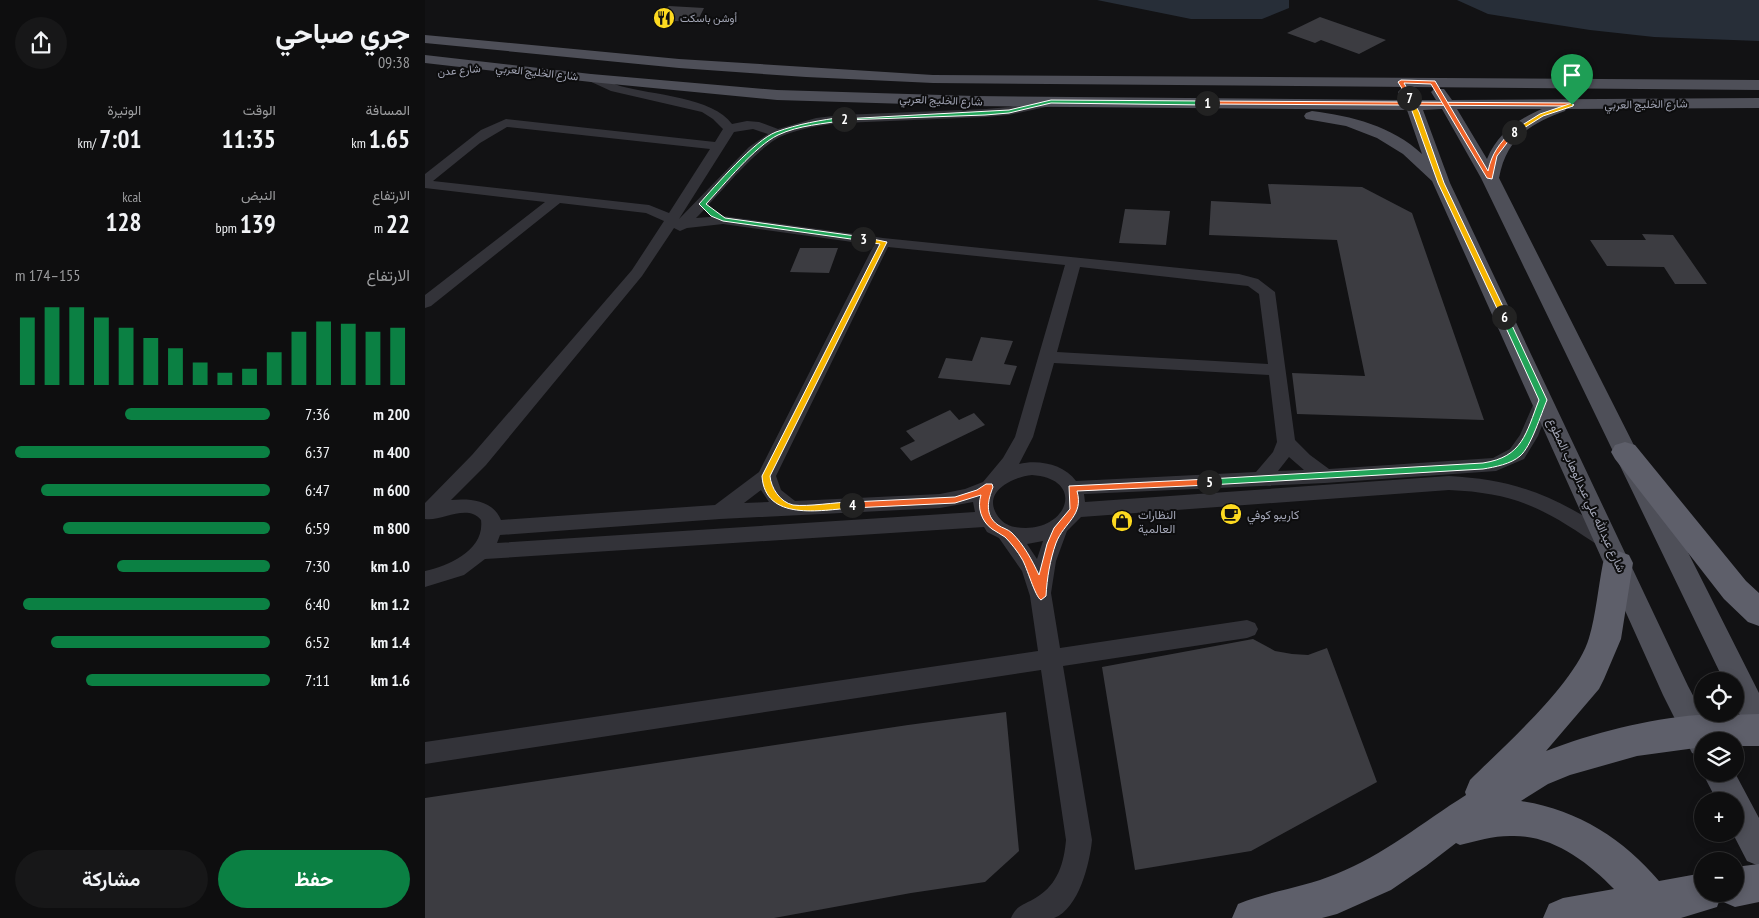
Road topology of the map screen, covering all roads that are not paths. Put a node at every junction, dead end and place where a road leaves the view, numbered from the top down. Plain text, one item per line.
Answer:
1 (425, 39) edge
2 (425, 60) edge
3 (493, 68) junction
4 (425, 74) edge
5 (591, 78) junction
6 (1401, 82) junction
7 (1433, 82) junction
8 (1759, 85) edge
9 (1051, 102) junction
10 (1224, 103) junction
11 (1759, 103) edge
12 (1445, 104) junction
13 (1413, 105) junction
14 (1572, 105) junction
15 (729, 129) junction
16 (776, 134) junction
17 (719, 146) junction
18 (1490, 178) junction
19 (425, 182) edge
20 (1441, 183) junction
21 (557, 199) junction
22 (683, 203) junction
23 (702, 204) junction
24 (649, 210) junction
25 (723, 220) junction
26 (677, 222) junction
27 (883, 242) junction
28 (651, 253) joint
29 (1074, 262) junction
30 (425, 303) edge
31 (1047, 356) junction
32 (1275, 370) junction
33 (1543, 400) junction
34 (1024, 437) junction
35 (1286, 442) junction
36 (1625, 452) junction
37 (479, 460) junction
38 (1048, 471) junction
39 (766, 476) junction
40 (1325, 476) junction
41 (1261, 479) junction
42 (991, 484) junction
43 (1072, 488) junction
44 (467, 506) junction
45 (792, 508) junction
46 (1074, 510) junction
47 (720, 512) junction
48 (427, 513) edge
49 (987, 519) junction
50 (492, 528) junction
51 (1059, 528) junction
52 (1007, 534) junction
53 (479, 552) junction
54 (1613, 553) junction
55 (450, 572) junction
56 (425, 579) edge
57 (425, 592) edge
58 (1041, 596) junction
59 (1759, 613) edge
60 (1247, 629) dead end
61 (1050, 657) junction
62 (1759, 723) edge
63 (1759, 730) edge
64 (1697, 732) edge
65 (1742, 732) edge
66 (1694, 737) edge
67 (425, 753) edge
68 (1744, 822) edge
69 (1442, 831) junction
70 (1759, 850) edge
71 (1759, 883) edge
72 (1744, 886) edge
73 (1694, 895) edge
74 (1025, 918) edge
75 (1253, 918) edge
76 (1563, 918) edge
77 (1661, 918) edge

1 - 6 main road, شارع الخليج العربي
2 - 3 main road, شارع الخليج العربي
3 - 4 main road, شارع عدن
3 - 5 main road, شارع الخليج العربي
5 - 9 main road, شارع الخليج العربي
5 - 15 street
6 - 7 main road, شارع الخليج العربي
6 - 13 main road, شارع عبدالله علي عبدالوهاب المطوع
7 - 8 main road, شارع الخليج العربي
7 - 12 main road
9 - 10 main road, شارع الخليج العربي
9 - 16 street
10 - 13 main road, شارع الخليج العربي
10 - 20 main road
11 - 14 main road, شارع الخليج العربي
12 - 13 main road, شارع الخليج العربي
12 - 14 main road, شارع الخليج العربي
12 - 18 main road
13 - 20 main road, شارع عبدالله علي عبدالوهاب المطوع
14 - 18 main road
15 - 16 street
15 - 17 street
16 - 23 street
17 - 19 street
17 - 22 street
18 - 36 main road
19 - 21 street
20 - 33 main road, شارع عبدالله علي عبدالوهاب المطوع
21 - 24 street
21 - 30 street
22 - 24 street
22 - 26 street
23 - 25 street
23 - 26 street
24 - 26 street
25 - 26 street
25 - 27 street
26 - 28 street
27 - 29 street
27 - 39 street
28 - 37 street
29 - 31 street
29 - 32 street
31 - 32 street
31 - 34 street
32 - 35 street
33 - 40 street
33 - 54 main road, شارع عبدالله علي عبدالوهاب المطوع
34 - 38 street
34 - 42 street
35 - 40 street
35 - 41 street
36 - 59 highway
36 - 62 main road
37 - 44 street
37 - 48 street
38 - 42 street
38 - 43 street
39 - 45 street
39 - 47 street
40 - 41 street
41 - 43 street
42 - 45 street
42 - 49 street
43 - 46 street
44 - 48 street
44 - 50 street
45 - 47 street
46 - 51 street
46 - 54 street
47 - 50 street
49 - 52 street
49 - 53 street
50 - 53 street
51 - 52 street
51 - 58 street
52 - 58 street
53 - 55 street
54 - 64 main road, شارع عبدالله علي عبدالوهاب المطوع
54 - 69 highway
55 - 56 street
55 - 57 street
58 - 61 street
60 - 61 street
61 - 67 street
61 - 74 street
63 - 65 highway
66 - 69 highway
68 - 70 main road
69 - 75 highway
69 - 77 highway
71 - 72 highway
73 - 76 highway

